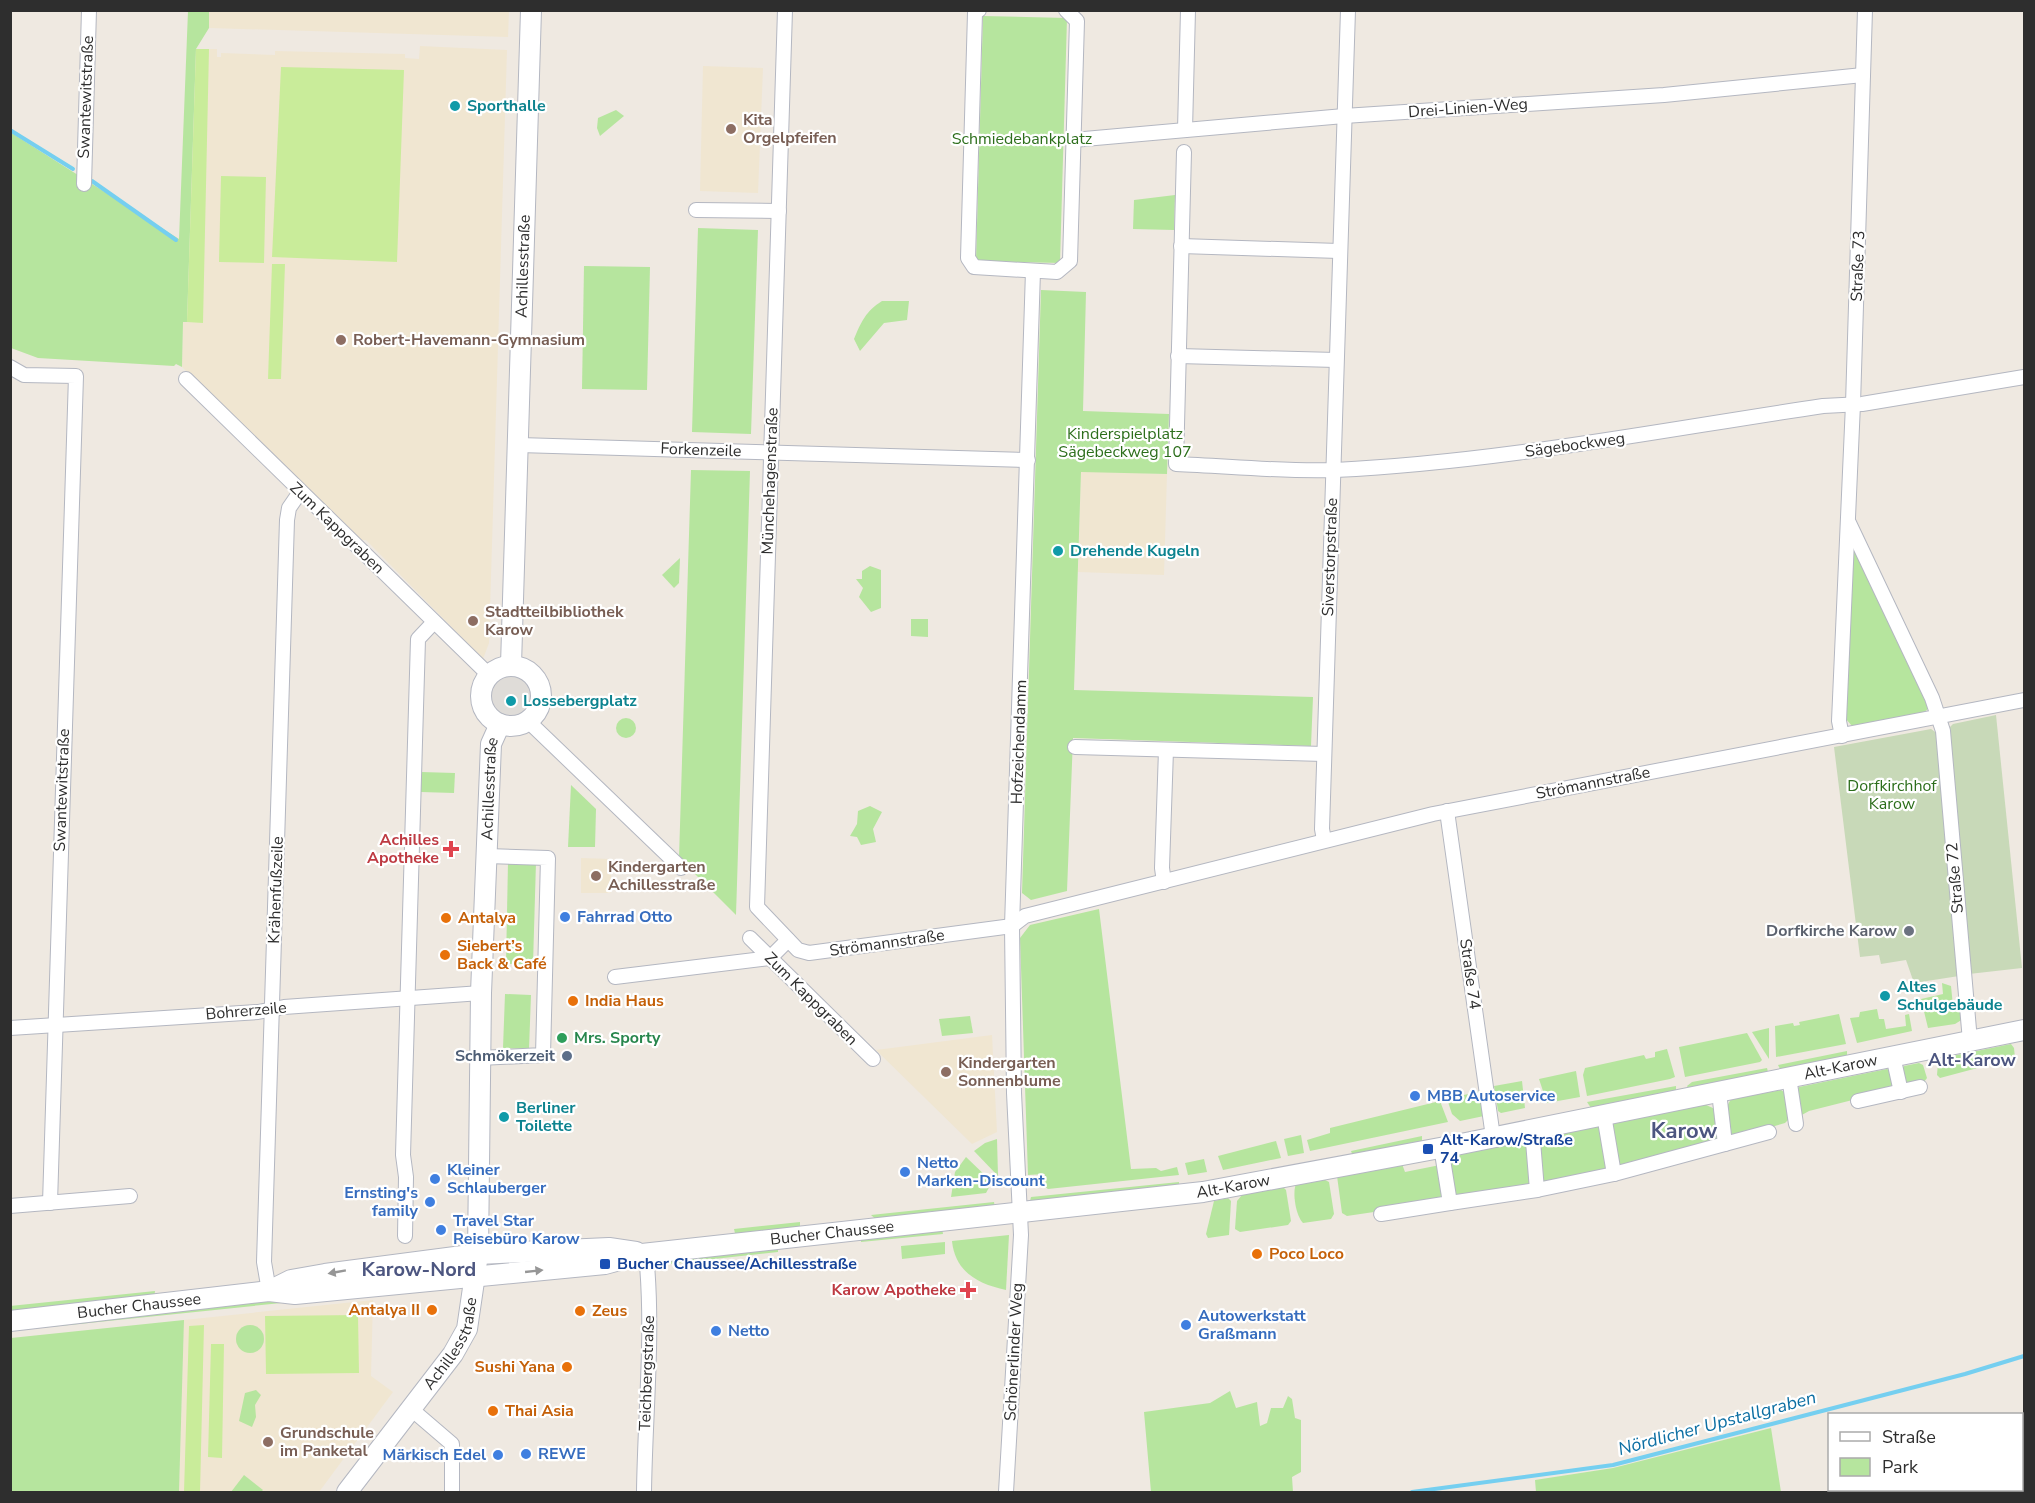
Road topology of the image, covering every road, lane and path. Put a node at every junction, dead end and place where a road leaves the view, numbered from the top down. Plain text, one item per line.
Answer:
1 (89, 10) edge
2 (531, 10) edge
3 (786, 10) edge
4 (979, 10) edge
5 (1066, 10) edge
6 (1188, 10) edge
7 (1348, 10) edge
8 (1865, 10) edge
9 (1863, 75) junction
10 (1344, 116) junction
11 (1185, 130) junction
12 (1073, 140) junction
13 (1184, 152) dead end
14 (84, 184) dead end
15 (696, 210) dead end
16 (779, 211) junction
17 (1181, 246) junction
18 (1339, 251) junction
19 (1033, 270) junction
20 (1178, 356) junction
21 (1336, 360) junction
22 (10, 367) edge
23 (2025, 377) edge
24 (186, 379) dead end
25 (1853, 404) junction
26 (519, 445) junction
27 (771, 452) junction
28 (1028, 460) junction
29 (1332, 470) junction
30 (300, 492) junction
31 (1848, 521) junction
32 (434, 622) junction
33 (511, 665) junction
34 (489, 675) junction
35 (2025, 700) edge
36 (1939, 716) junction
37 (528, 721) junction
38 (500, 724) junction
39 (1842, 736) junction
40 (1075, 747) dead end
41 (1166, 750) junction
42 (1324, 754) junction
43 (1447, 811) junction
44 (1324, 840) junction
45 (487, 856) junction
46 (681, 868) dead end
47 (1164, 882) junction
48 (1012, 926) junction
49 (750, 938) dead end
50 (789, 940) junction
51 (770, 958) junction
52 (615, 977) dead end
53 (481, 993) junction
54 (407, 1000) junction
55 (272, 1009) junction
56 (55, 1025) junction
57 (10, 1028) edge
58 (2025, 1030) edge
59 (1970, 1041) junction
60 (1893, 1056) junction
61 (480, 1058) junction
62 (873, 1059) dead end
63 (1789, 1077) junction
64 (1920, 1087) dead end
65 (1719, 1092) junction
66 (1901, 1092) junction
67 (1858, 1101) dead end
68 (1604, 1115) junction
69 (1796, 1124) dead end
70 (1532, 1129) junction
71 (1769, 1132) dead end
72 (1493, 1137) junction
73 (1725, 1144) junction
74 (1441, 1147) junction
75 (1614, 1174) junction
76 (1537, 1190) junction
77 (130, 1196) dead end
78 (50, 1203) junction
79 (1450, 1203) junction
80 (10, 1206) edge
81 (1021, 1212) junction
82 (1381, 1214) dead end
83 (405, 1236) dead end
84 (478, 1254) junction
85 (644, 1254) junction
86 (475, 1276) junction
87 (269, 1291) junction
88 (10, 1321) edge
89 (410, 1408) junction
90 (347, 1492) edge
91 (453, 1492) edge
92 (644, 1492) edge
93 (1006, 1492) edge

1 - 14 street, Swantewitstraße
2 - 26 main road, Achillesstraße
3 - 16 street, Münchehagenstraße
4 - 19 street
5 - 12 street
6 - 11 street
7 - 10 street, Siverstorpstraße
8 - 9 street, Straße 73
9 - 10 street, Drei-Linien-Weg
9 - 25 street, Straße 73
10 - 11 street, Drei-Linien-Weg
10 - 18 street, Siverstorpstraße
11 - 12 street, Drei-Linien-Weg
12 - 19 street
13 - 17 street
15 - 16 street
16 - 27 street, Münchehagenstraße
17 - 18 street
17 - 20 street
18 - 21 street, Siverstorpstraße
19 - 28 street, Hofzeichendamm
20 - 21 street
20 - 29 street, Sägebockweg
21 - 29 street, Siverstorpstraße
22 - 56 street, Swantewitstraße
23 - 25 street, Sägebockweg
24 - 30 street, Zum Kappgraben
25 - 29 street, Sägebockweg
25 - 31 street, Straße 73
26 - 27 street, Forkenzeile
26 - 33 main road, Achillesstraße
27 - 28 street, Forkenzeile
27 - 50 street, Münchehagenstraße
28 - 48 street, Hofzeichendamm
29 - 42 street, Siverstorpstraße
30 - 32 street, Zum Kappgraben
30 - 55 street, Krähenfußzeile
31 - 36 street, Straße 73
31 - 39 street, Straße 73
32 - 34 street, Zum Kappgraben
32 - 54 street
33 - 34 main road
33 - 37 main road
34 - 38 main road
35 - 36 street, Strömannstraße
36 - 39 street, Strömannstraße
36 - 59 street, Straße 72
37 - 38 main road
37 - 46 street
38 - 45 main road, Achillesstraße
39 - 43 street, Strömannstraße
40 - 41 street
41 - 42 street
41 - 47 street
42 - 44 street, Siverstorpstraße
43 - 44 street, Strömannstraße
43 - 72 street, Straße 74
44 - 47 street, Strömannstraße
45 - 53 main road, Achillesstraße
45 - 61 street, Achillesstraße
47 - 48 street, Strömannstraße
48 - 50 street, Strömannstraße
48 - 81 street, Hofzeichendamm
49 - 51 street, Zum Kappgraben
50 - 51 street
51 - 52 street
51 - 62 street, Zum Kappgraben
53 - 54 street, Bohrerzeile
53 - 61 main road, Achillesstraße
54 - 55 street, Bohrerzeile
54 - 83 street
55 - 56 street, Bohrerzeile
55 - 87 street, Krähenfußzeile
56 - 57 street, Bohrerzeile
56 - 78 street, Swantewitstraße
58 - 59 main road, Alt-Karow
59 - 60 main road, Alt-Karow
60 - 63 main road, Alt-Karow
60 - 66 street, Alt-Karow
61 - 84 main road, Achillesstraße
63 - 65 main road, Alt-Karow
63 - 69 street, Alt-Karow
64 - 66 street
65 - 68 main road, Alt-Karow
65 - 73 street
66 - 67 street
68 - 70 main road, Alt-Karow
68 - 75 street
70 - 72 main road, Alt-Karow
70 - 76 street
71 - 73 street
72 - 74 main road, Alt-Karow
73 - 75 street
74 - 79 street
74 - 81 main road, Alt-Karow
75 - 76 street
76 - 79 street
77 - 78 street
78 - 80 street
79 - 82 street
81 - 85 main road, Bucher Chaussee
81 - 93 street, Schönerlinder Weg
84 - 85 main road, Bucher Chaussee
84 - 86 main road, Achillesstraße
84 -> 87 main road, Bucher Chaussee
86 -> 85 main road, Bucher Chaussee
85 - 92 street, Teichbergstraße
86 - 87 main road, Bucher Chaussee
86 - 89 main road, Achillesstraße
87 - 88 main road, Bucher Chaussee
89 - 90 main road, Achillesstraße
89 - 91 street

